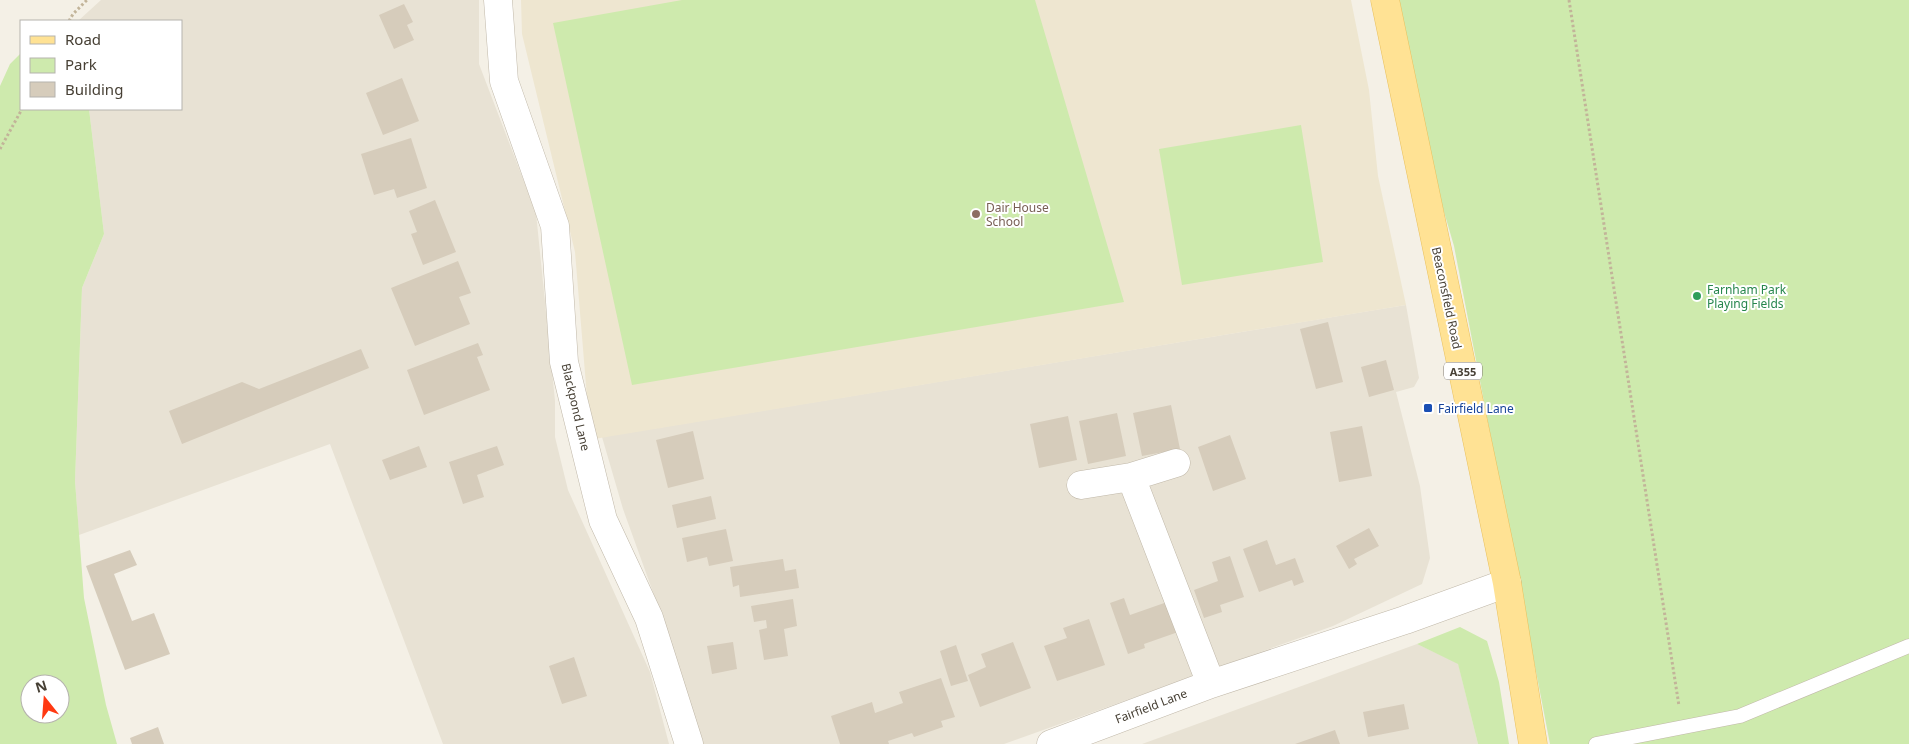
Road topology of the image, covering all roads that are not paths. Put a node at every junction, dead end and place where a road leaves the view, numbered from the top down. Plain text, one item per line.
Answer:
1 (498, 0) edge
2 (1385, 0) edge
3 (1176, 463) dead end
4 (1131, 477) junction
5 (1081, 485) dead end
6 (1507, 583) junction
7 (1909, 646) edge
8 (1211, 684) junction
9 (689, 744) edge
10 (1051, 744) edge
11 (1533, 744) edge
12 (1596, 744) edge

1 - 9 street, Blackpond Lane
2 - 6 main road, Beaconsfield Road / A355
3 - 4 street
4 - 5 street
4 - 8 street
6 - 8 street, Fairfield Lane
6 - 11 main road, Beaconsfield Road / A355
7 - 12 lane
8 - 10 street, Fairfield Lane

